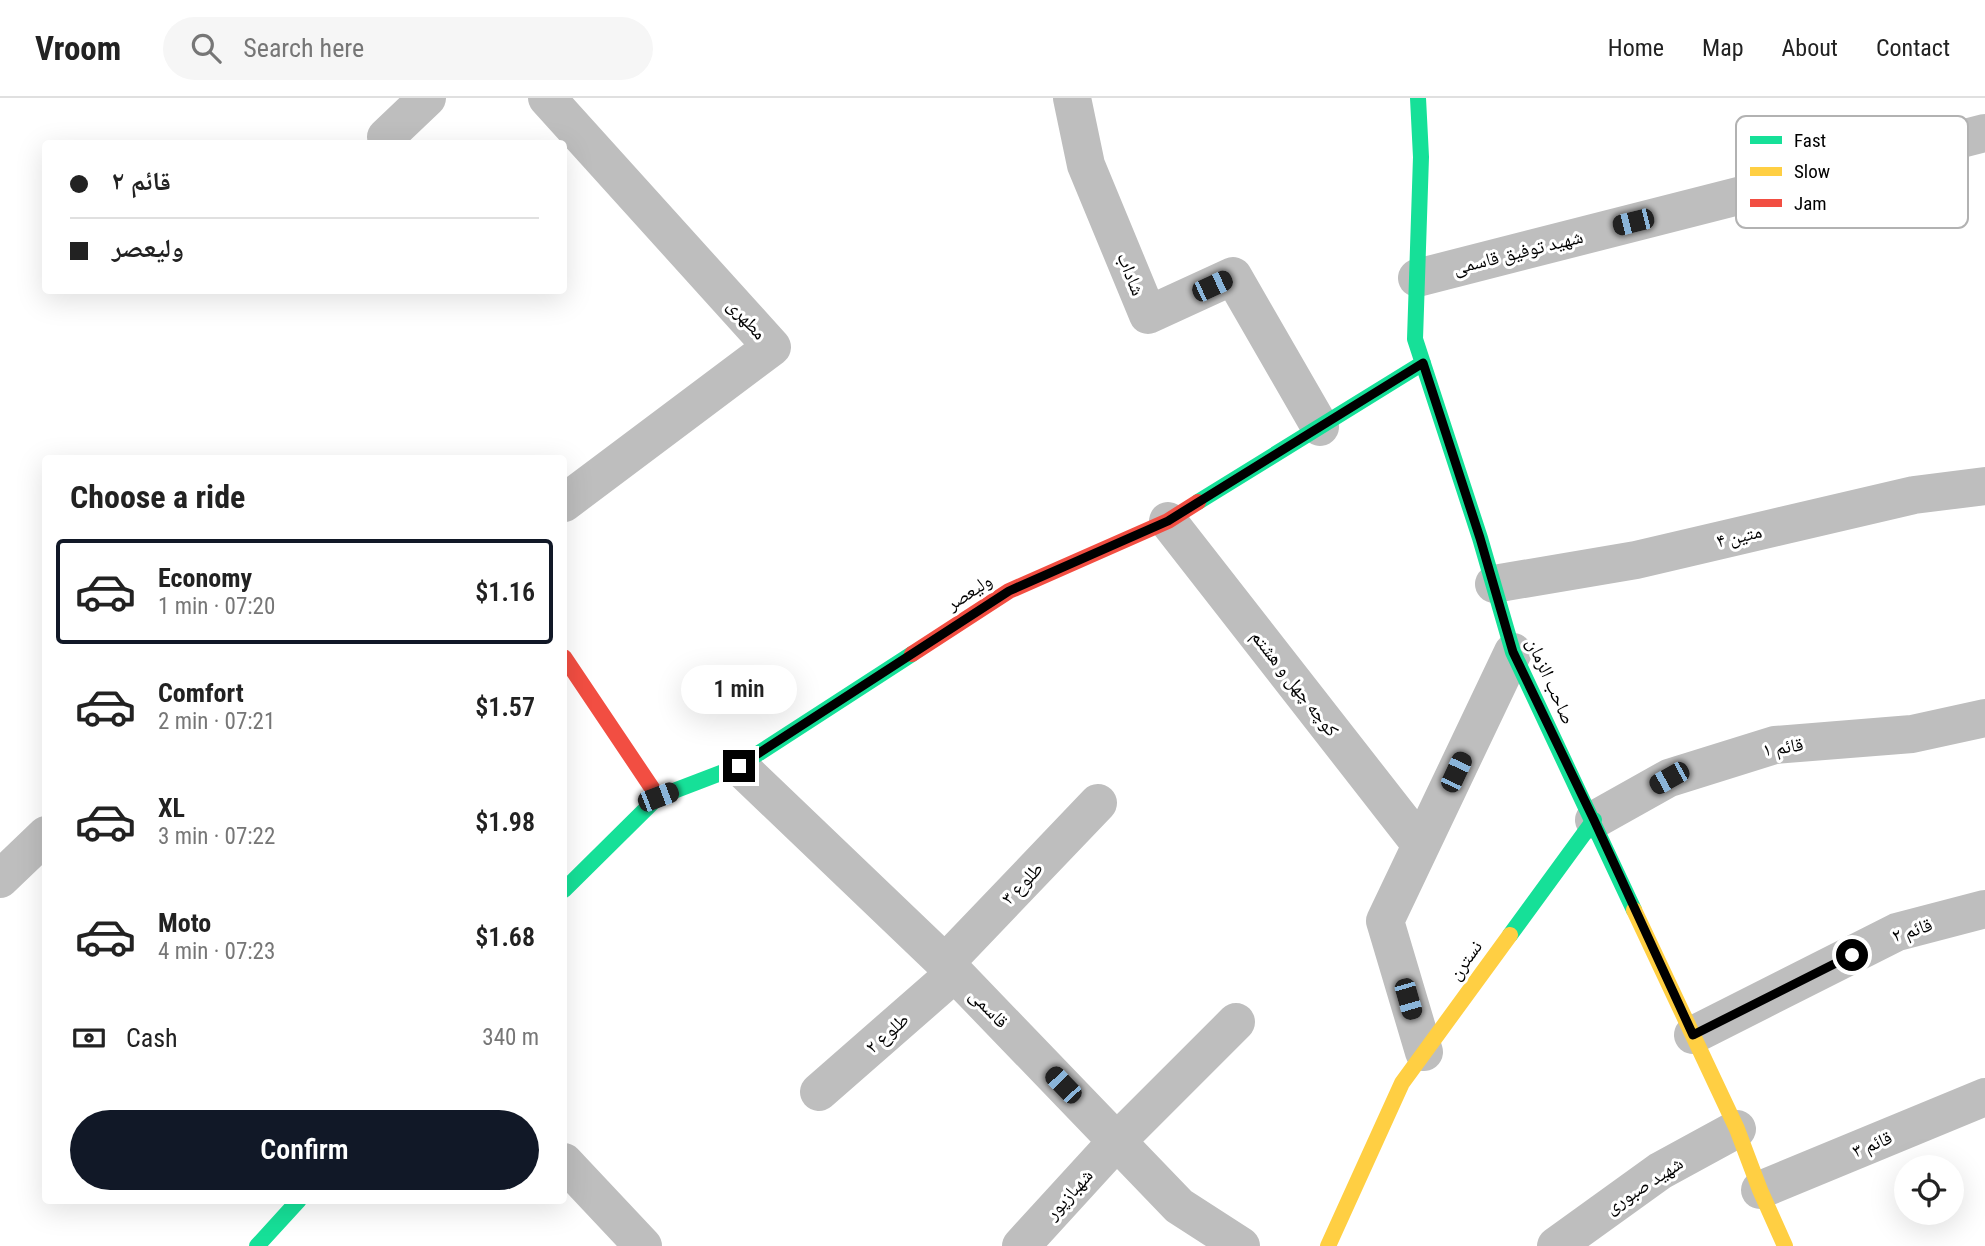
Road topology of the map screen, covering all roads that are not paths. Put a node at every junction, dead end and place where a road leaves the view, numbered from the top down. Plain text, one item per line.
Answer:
1 (426, 98) edge
2 (548, 98) edge
3 (1072, 98) edge
4 (1418, 98) edge
5 (1985, 133) edge
6 (386, 137) dead end
7 (1968, 137) edge
8 (1736, 197) edge
9 (1417, 278) junction
10 (1423, 363) junction
11 (1320, 427) junction
12 (1985, 485) edge
13 (567, 501) edge
14 (1168, 521) junction
15 (1493, 584) junction
16 (1513, 652) junction
17 (567, 661) edge
18 (1985, 719) edge
19 (739, 766) junction
20 (658, 797) junction
21 (1098, 803) dead end
22 (1594, 820) junction
23 (42, 839) edge
24 (1422, 845) junction
25 (0, 879) edge
26 (567, 887) edge
27 (1985, 909) edge
28 (950, 968) junction
29 (1236, 1022) dead end
30 (1693, 1035) junction
31 (1424, 1052) junction
32 (819, 1092) dead end
33 (1985, 1097) edge
34 (1737, 1129) junction
35 (1117, 1141) junction
36 (567, 1165) edge
37 (1760, 1190) junction
38 (295, 1204) edge
39 (257, 1246) edge
40 (643, 1246) edge
41 (1021, 1246) edge
42 (1241, 1246) edge
43 (1328, 1246) edge
44 (1556, 1246) edge
45 (1784, 1246) edge

1 - 6 street
2 - 13 street, مطهری
3 - 11 street, شاداب
4 - 9 street, صاحب الزمان
5 - 7 street, شهید توفیق قاسمی
8 - 9 street, شهید توفیق قاسمی
9 - 10 street, صاحب الزمان
10 - 11 street, ولیعصر
10 - 15 street, صاحب الزمان
11 - 14 street, ولیعصر
12 - 15 street, متین ۴
14 - 19 street, ولیعصر
14 - 24 street, کوچه چهل و هشتم
15 - 16 street, صاحب الزمان
16 - 22 street, صاحب الزمان
16 - 24 street
17 - 20 street
18 - 22 street, قائم ۱
19 - 20 street, ولیعصر
19 - 28 street, قاسمی
20 - 26 street, ولیعصر
21 - 28 street, طلوع ۳
22 - 30 street, صاحب الزمان
22 - 31 street, نسترن
23 - 25 street
24 - 31 street
27 - 30 street, قائم ۲
28 - 32 street, طلوع ۲
28 - 35 street, قاسمی
29 - 35 street, شهبازپور
30 - 34 street, صاحب الزمان
31 - 43 street, نسترن
33 - 37 street, قائم ۳
34 - 37 street, صاحب الزمان
34 - 44 street, شهید صبوری
35 - 41 street, شهبازپور
35 - 42 street, قاسمی
36 - 40 street
37 - 45 street, صاحب الزمان
38 - 39 street

